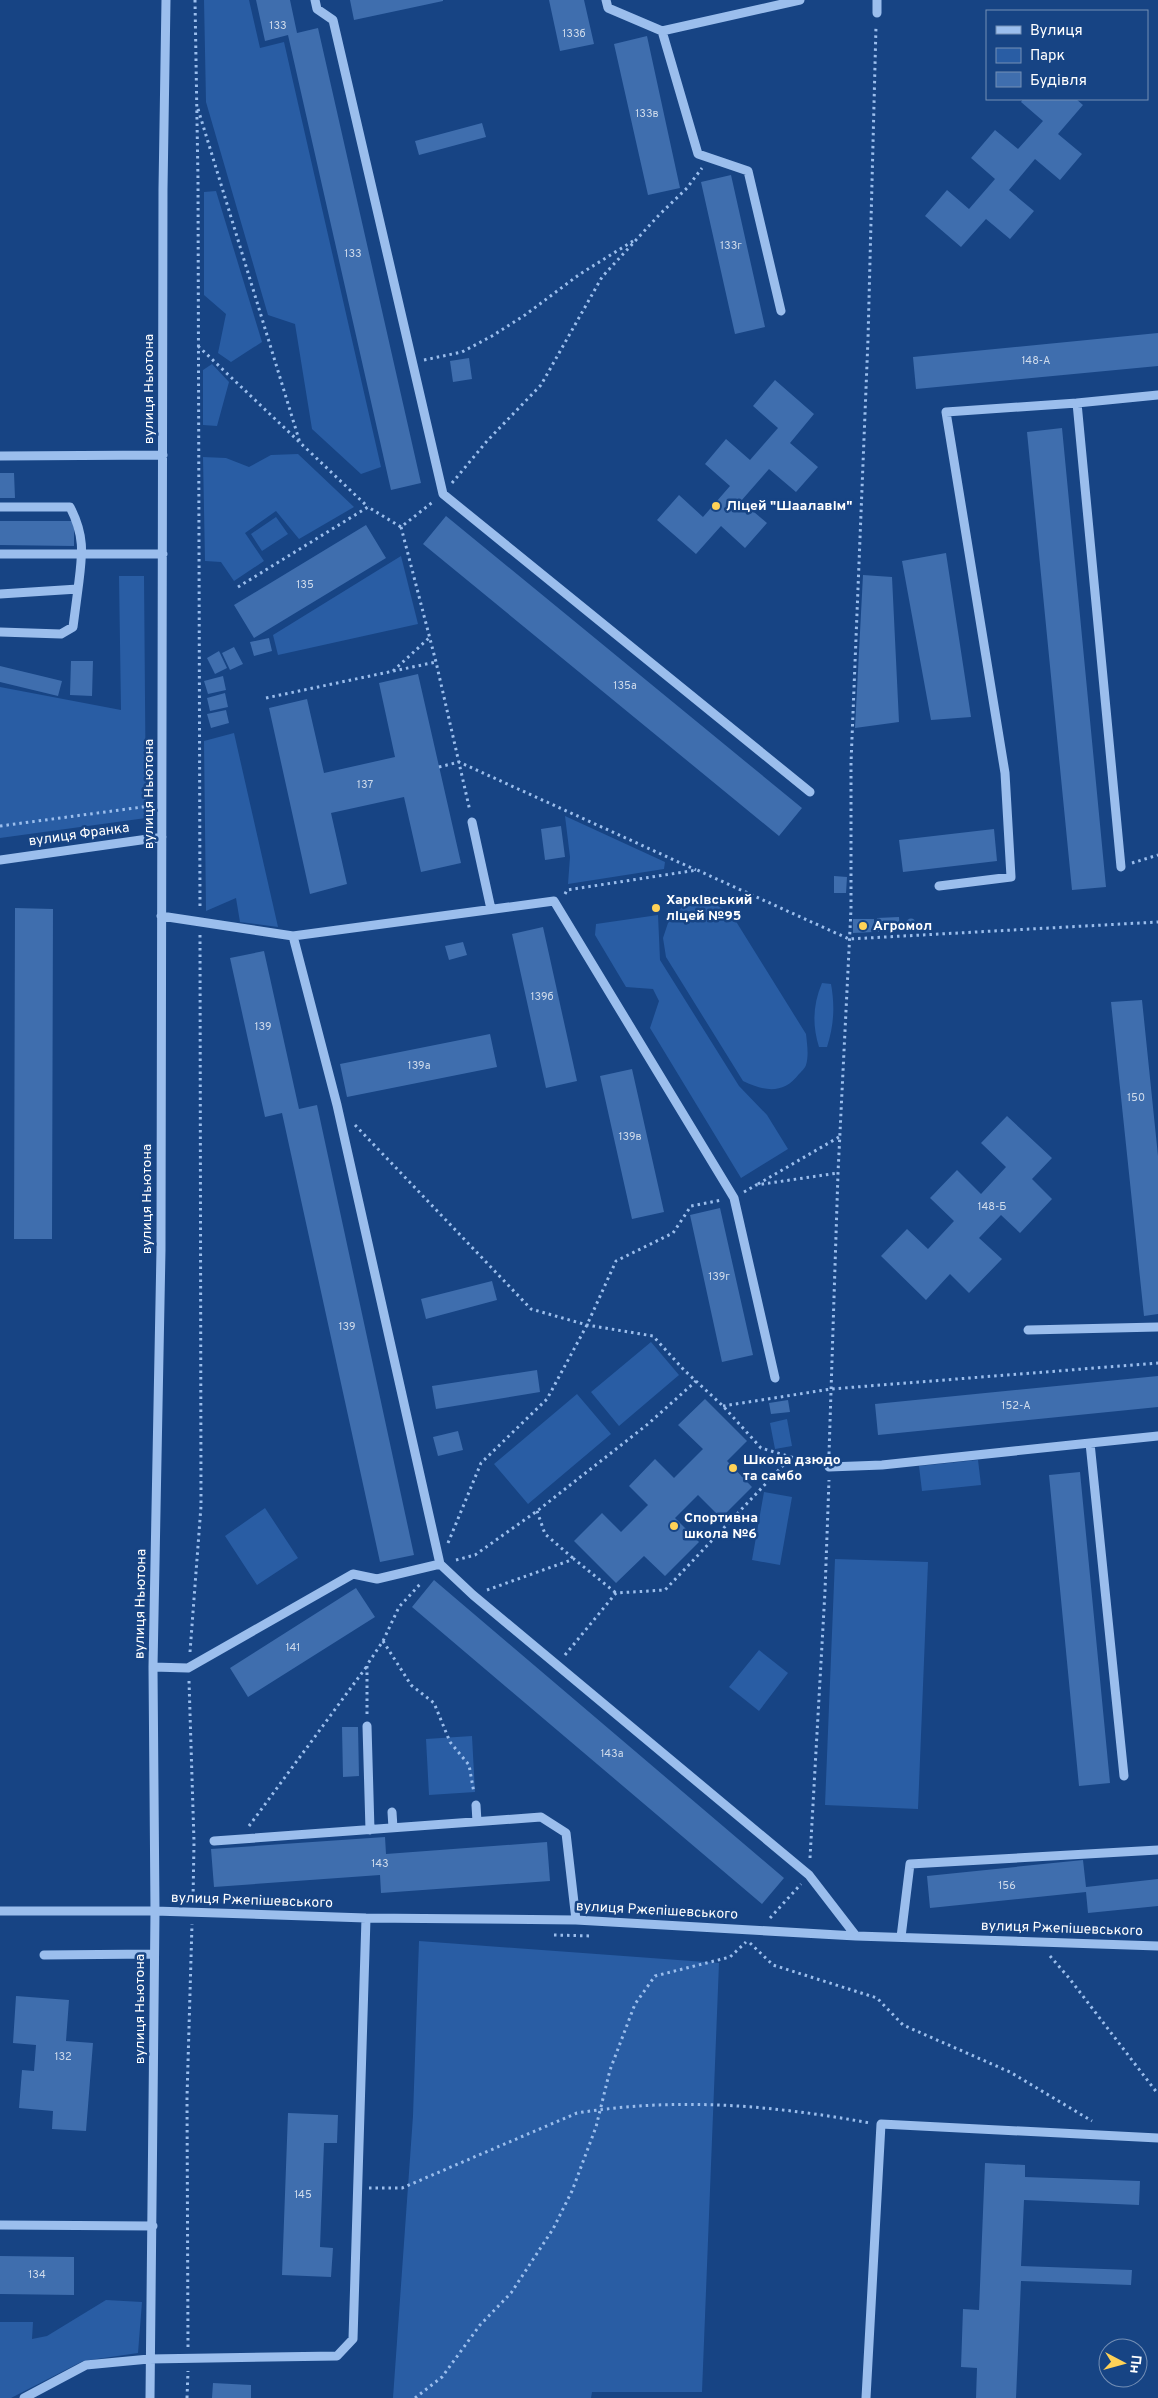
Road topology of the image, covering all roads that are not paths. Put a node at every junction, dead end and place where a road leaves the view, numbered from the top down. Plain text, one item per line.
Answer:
1 (166, 0) edge
2 (325, 0) edge
3 (606, 0) edge
4 (800, 0) edge
5 (878, 0) edge
6 (316, 5) edge
7 (877, 13) road end
8 (662, 31) junction
9 (781, 311) dead end
10 (1158, 395) edge
11 (1077, 403) junction
12 (163, 455) junction
13 (0, 456) edge
14 (0, 507) edge
15 (0, 554) edge
16 (82, 554) junction
17 (163, 554) junction
18 (78, 589) junction
19 (0, 594) edge
20 (0, 632) edge
21 (810, 792) dead end
22 (472, 822) road end
23 (162, 837) junction
24 (0, 860) edge
25 (1122, 867) road end
26 (939, 886) dead end
27 (491, 909) junction
28 (160, 916) junction
29 (293, 936) junction
30 (1158, 1327) edge
31 (1028, 1330) dead end
32 (775, 1378) dead end
33 (1158, 1436) edge
34 (1090, 1443) junction
35 (829, 1467) road end
36 (440, 1564) junction
37 (153, 1667) junction
38 (367, 1726) road end
39 (1124, 1776) dead end
40 (476, 1805) road end
41 (392, 1812) dead end
42 (478, 1822) junction
43 (393, 1828) junction
44 (370, 1830) junction
45 (214, 1841) dead end
46 (1158, 1850) edge
47 (0, 1911) edge
48 (155, 1911) junction
49 (366, 1918) junction
50 (576, 1920) junction
51 (856, 1936) junction
52 (901, 1937) junction
53 (1158, 1946) edge
54 (154, 1954) junction
55 (44, 1955) dead end
56 (1158, 2138) edge
57 (0, 2225) edge
58 (153, 2226) junction
59 (149, 2359) junction
60 (24, 2398) edge
61 (150, 2398) edge
62 (866, 2398) edge

1 - 12 street, вулиця Ньютона
2 - 6 street
3 - 8 street
4 - 8 street
5 - 7 street
6 - 21 street
8 - 9 street
10 - 11 street
11 - 25 street
11 - 26 street
12 - 13 street
12 - 17 street, вулиця Ньютона
14 - 16 street
15 - 16 street
16 - 17 street
16 - 18 street
17 - 23 street, вулиця Ньютона
18 - 19 street
18 - 20 street
22 - 27 street
23 - 24 street, вулиця Франка
23 - 28 street, вулиця Ньютона
27 - 29 street
27 - 32 street
28 - 29 street
28 - 37 street, вулиця Ньютона
29 - 36 street
30 - 31 street
33 - 34 street
34 - 35 street
34 - 39 street
36 - 37 street
36 - 51 street
37 - 48 street, вулиця Ньютона
38 - 44 street
40 - 42 street
41 - 43 street
42 - 43 street
42 - 50 street
43 - 44 street
44 - 45 street
46 - 52 street
47 - 48 street, вулиця Ржепішевського
48 - 49 street, вулиця Ржепішевського
48 - 54 street, вулиця Ньютона
49 - 50 street, вулиця Ржепішевського
49 - 59 street
50 - 51 street, вулиця Ржепішевського
51 - 52 street, вулиця Ржепішевського
52 - 53 street, вулиця Ржепішевського
54 - 55 street
54 - 58 street, вулиця Ньютона
56 - 62 street
57 - 58 street
58 - 59 street, вулиця Ньютона
59 - 60 street
59 - 61 street, вулиця Ньютона

